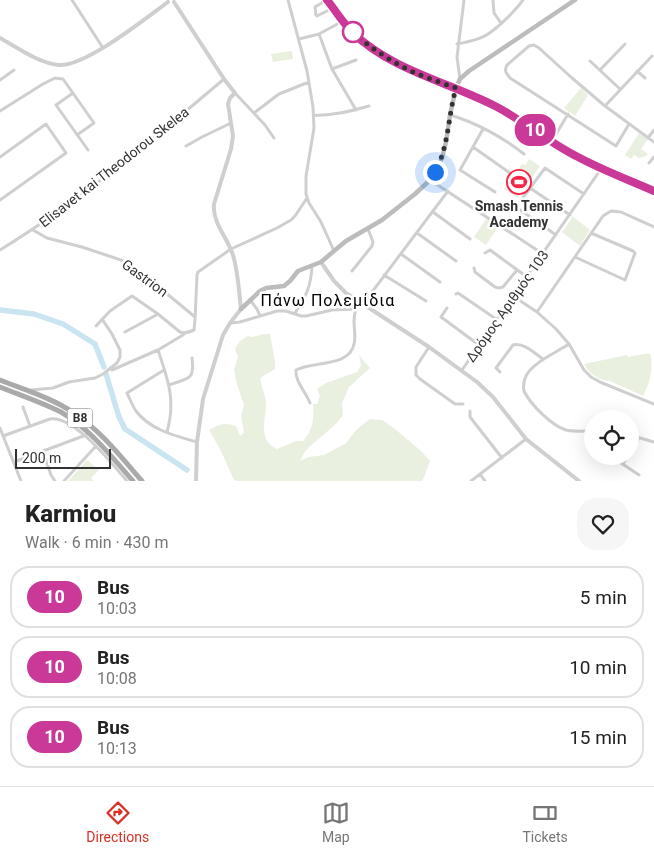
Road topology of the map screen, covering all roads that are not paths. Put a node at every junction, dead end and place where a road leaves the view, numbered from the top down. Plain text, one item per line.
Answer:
1 (72, 0) edge
2 (288, 0) edge
3 (327, 0) edge
4 (464, 0) edge
5 (493, 0) edge
6 (524, 0) edge
7 (575, 0) edge
8 (167, 1) edge
9 (176, 1) edge
10 (334, 8) junction
11 (343, 21) junction
12 (501, 23) junction
13 (319, 34) junction
14 (0, 38) edge
15 (299, 39) junction
16 (457, 44) junction
17 (625, 44) dead end
18 (103, 48) junction
19 (652, 56) dead end
20 (356, 60) dead end
21 (590, 62) dead end
22 (332, 69) junction
23 (14, 70) dead end
24 (600, 70) junction
25 (637, 71) junction
26 (0, 74) edge
27 (644, 78) dead end
28 (1, 79) edge
29 (224, 79) junction
30 (460, 79) junction
31 (309, 82) junction
32 (456, 88) junction
33 (620, 89) junction
34 (235, 92) junction
35 (73, 93) junction
36 (369, 106) dead end
37 (605, 106) junction
38 (356, 110) junction
39 (0, 111) edge
40 (254, 113) junction
41 (450, 114) junction
42 (568, 114) junction
43 (314, 115) junction
44 (231, 123) junction
45 (630, 124) junction
46 (483, 129) junction
47 (654, 130) edge
48 (77, 135) junction
49 (274, 138) dead end
50 (648, 138) junction
51 (552, 141) junction
52 (654, 142) edge
53 (186, 146) dead end
54 (473, 147) junction
55 (88, 150) dead end
56 (524, 154) dead end
57 (654, 157) edge
58 (0, 158) edge
59 (649, 163) dead end
60 (601, 169) junction
61 (510, 173) dead end
62 (430, 180) junction
63 (530, 188) junction
64 (448, 191) junction
65 (654, 191) edge
66 (495, 192) dead end
67 (584, 194) junction
68 (307, 198) junction
69 (0, 200) edge
70 (432, 212) junction
71 (570, 215) junction
72 (654, 227) edge
73 (368, 229) junction
74 (33, 230) junction
75 (417, 233) junction
76 (591, 233) junction
77 (556, 235) junction
78 (470, 239) dead end
79 (231, 249) junction
80 (0, 250) edge
81 (334, 251) junction
82 (485, 253) dead end
83 (401, 254) junction
84 (543, 254) junction
85 (575, 257) junction
86 (456, 261) dead end
87 (321, 262) junction
88 (312, 266) junction
89 (474, 268) dead end
90 (517, 270) junction
91 (352, 271) dead end
92 (384, 276) junction
93 (527, 277) junction
94 (440, 282) dead end
95 (456, 294) dead end
96 (513, 296) junction
97 (250, 300) junction
98 (426, 301) dead end
99 (361, 303) junction
100 (447, 308) dead end
101 (241, 309) junction
102 (356, 309) junction
103 (537, 312) junction
104 (295, 313) junction
105 (158, 314) junction
106 (260, 316) junction
107 (195, 317) junction
108 (496, 319) junction
109 (102, 320) junction
110 (230, 323) junction
111 (96, 326) dead end
112 (125, 332) dead end
113 (185, 333) junction
114 (479, 344) junction
115 (569, 344) junction
116 (429, 347) junction
117 (158, 350) junction
118 (192, 358) dead end
119 (543, 360) junction
120 (112, 370) dead end
121 (164, 370) junction
122 (462, 370) junction
123 (500, 372) dead end
124 (0, 380) edge
125 (169, 385) junction
126 (0, 386) edge
127 (53, 388) junction
128 (23, 390) junction
129 (52, 397) junction
130 (310, 403) dead end
131 (463, 404) dead end
132 (654, 404) edge
133 (23, 407) dead end
134 (470, 411) dead end
135 (30, 426) junction
136 (0, 428) edge
137 (584, 431) edge
138 (167, 432) junction
139 (86, 435) junction
140 (3, 436) junction
141 (639, 438) edge
142 (526, 439) junction
143 (198, 442) junction
144 (654, 442) edge
145 (96, 446) junction
146 (43, 452) junction
147 (502, 458) junction
148 (14, 462) junction
149 (624, 465) edge
150 (480, 474) junction
151 (639, 475) dead end
152 (575, 480) edge
153 (22, 481) edge
154 (55, 481) edge
155 (64, 481) edge
156 (127, 481) edge
157 (133, 481) edge
158 (142, 481) edge
159 (196, 481) edge
160 (471, 481) edge
161 (485, 481) edge

1 - 18 street
2 - 15 street
3 - 10 street
3 - 10 street
4 - 16 street
5 - 12 street
6 - 12 street
7 - 30 main road
8 - 9 street
8 - 18 street
9 - 29 street
10 - 11 street
11 - 13 street
11 - 32 street
12 - 16 street
13 - 15 street
13 - 22 street
14 - 18 street
15 - 31 street
16 - 30 street
17 - 24 street
19 - 25 street
20 - 22 street
21 - 24 street
22 - 38 street
23 - 28 street
24 - 33 street
25 - 27 street
25 - 33 street
26 - 28 street
29 - 34 street
29 - 74 street, Elisavet kai Theodorou Skelea
30 - 32 main road
31 - 40 street
31 - 43 street
32 - 41 main road
32 - 51 street
33 - 37 street
34 - 40 street
34 - 44 street
35 - 39 street
35 - 48 street
35 - 48 street
36 - 38 street
37 - 42 street
37 - 45 street
38 - 43 street
40 - 49 street
41 - 46 street
41 - 62 main road
42 - 45 street
42 - 51 street
43 - 68 street
44 - 53 street
44 - 79 street
45 - 50 street
46 - 54 street
46 - 56 street
47 - 50 street
48 - 55 street
50 - 52 street
51 - 60 street
54 - 61 street
54 - 66 street
57 - 59 street
58 - 69 street
60 - 65 street
60 - 67 street, Δρόμος Αριθμός 103
62 - 64 street
62 - 73 main road
63 - 67 street
63 - 71 street
63 - 77 street
64 - 70 street
64 - 84 street
67 - 71 street, Δρόμος Αριθμός 103
68 - 79 street
68 - 81 street
70 - 75 street
70 - 78 street
71 - 77 street, Δρόμος Αριθμός 103
72 - 76 street
73 - 81 main road
73 - 91 street
74 - 80 street, Elisavet kai Theodorou Skelea
74 - 107 street, Gastrion
75 - 83 street
75 - 86 street
76 - 85 street
76 - 85 street
77 - 84 street, Δρόμος Αριθμός 103
79 - 101 street
79 - 107 street
81 - 87 main road
82 - 90 street
83 - 92 street
83 - 94 street
84 - 93 street, Δρόμος Αριθμός 103
85 - 103 street
87 - 88 main road
87 - 99 street
88 - 97 main road
88 - 104 street
89 - 90 street
90 - 93 street
92 - 98 street
92 - 99 street
93 - 96 street, Δρόμος Αριθμός 103
95 - 108 street
96 - 103 street
96 - 108 street, Δρόμος Αριθμός 103
97 - 101 main road
97 - 106 street
99 - 102 street
99 - 116 street
100 - 114 street
101 - 110 street
102 - 104 street
102 - 130 street
103 - 115 street
104 - 106 street
105 - 109 street
105 - 112 street
105 - 113 street
106 - 110 street
107 - 113 street
108 - 114 street, Δρόμος Αριθμός 103
109 - 111 street
109 - 127 street
110 - 143 street
113 - 117 street
114 - 122 street, Δρόμος Αριθμός 103
115 - 119 street
115 - 132 street
116 - 122 street
116 - 131 street
117 - 120 street
117 - 121 street
118 - 125 street
119 - 123 street
119 - 137 street
121 - 125 street
121 - 138 street
122 - 142 street
124 - 128 main road, B8
125 - 138 street
126 - 157 main road, B8
127 - 128 street
127 - 129 street
128 - 129 main road, B8
129 - 158 main road, B8
133 - 135 street
134 - 147 street
135 - 139 street
135 - 140 street
136 - 140 street
138 - 143 street
139 - 145 street
139 - 146 street
140 - 148 street
141 - 144 street
142 - 147 street
142 - 152 street
143 - 159 street
145 - 155 street
145 - 156 street
146 - 148 street
146 - 154 street
147 - 150 street
148 - 153 street
149 - 151 street
150 - 160 street
150 - 161 street

